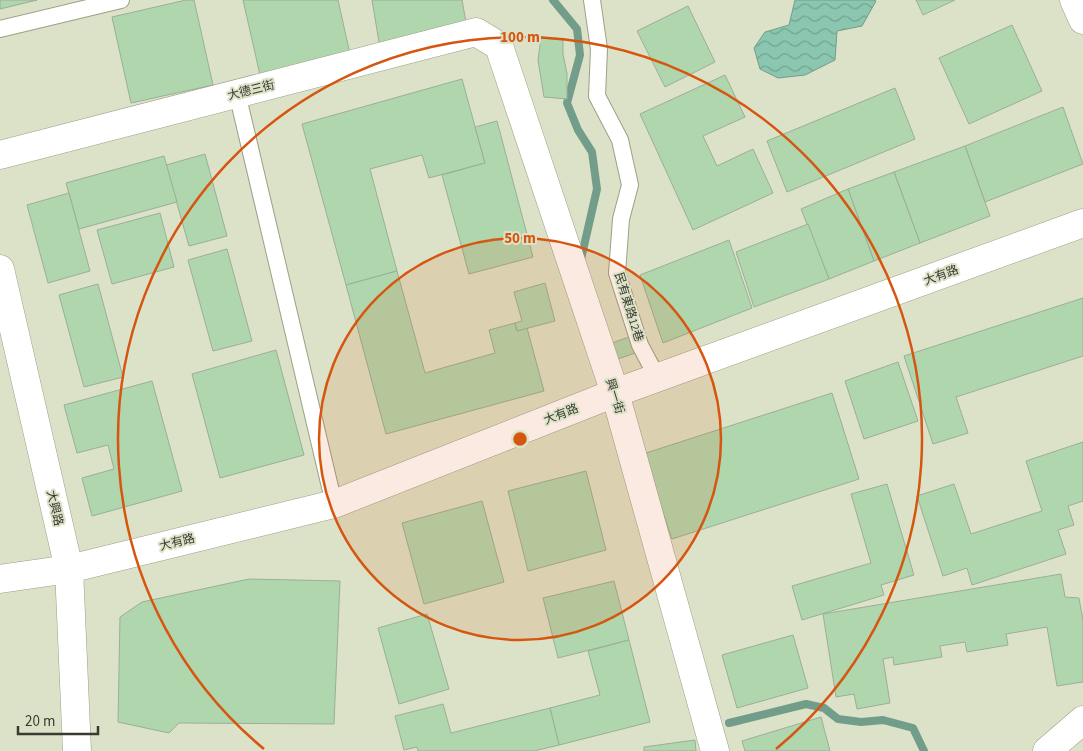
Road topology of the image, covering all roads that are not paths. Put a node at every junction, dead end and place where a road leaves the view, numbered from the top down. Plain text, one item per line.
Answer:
1 (121, 0) edge
2 (592, 0) edge
3 (1074, 0) edge
4 (1083, 20) edge
5 (0, 29) edge
6 (500, 46) joint
7 (237, 93) junction
8 (0, 155) edge
9 (1083, 223) edge
10 (0, 269) edge
11 (658, 379) junction
12 (615, 393) junction
13 (334, 504) junction
14 (69, 569) junction
15 (0, 579) edge
16 (1083, 720) edge
17 (77, 751) edge
18 (715, 751) edge
19 (1047, 751) edge

1 - 5 lane
2 - 11 lane, 民有東路12巷
3 - 4 street
6 - 7 street, 大德三街
6 - 12 street, 興一街
7 - 8 street, 大德三街
7 - 13 lane
9 - 11 street, 大有路
10 - 14 street, 大興路
11 - 12 street, 大有路
12 - 13 street, 大有路
12 - 18 street, 興一街
13 - 14 street, 大有路
14 - 15 street, 大有路
14 - 17 street, 大興路
16 - 19 street

